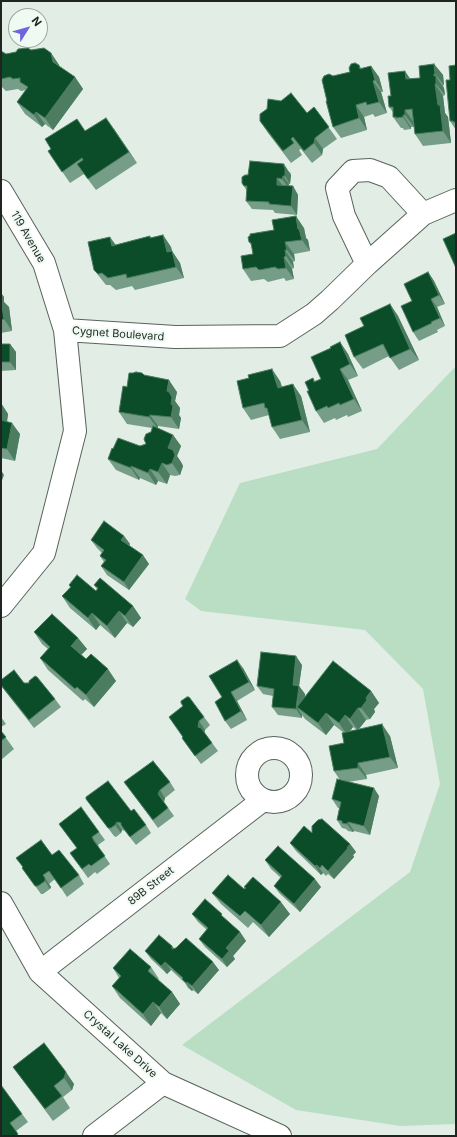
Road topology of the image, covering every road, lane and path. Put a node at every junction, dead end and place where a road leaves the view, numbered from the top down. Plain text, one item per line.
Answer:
1 (1, 191) edge
2 (456, 200) edge
3 (423, 214) junction
4 (367, 264) junction
5 (65, 330) junction
6 (1, 606) edge
7 (263, 800) dead end
8 (1, 903) edge
9 (40, 972) junction
10 (163, 1083) junction
11 (94, 1136) edge
12 (280, 1136) edge

1 - 5 street, 119 Avenue
2 - 3 street, Cygnet Boulevard
3 - 4 street, Cygnet Boulevard
3 - 4 street
4 - 5 street, Cygnet Boulevard
5 - 6 street, Cygnet Boulevard
7 - 9 street, 89B Street
8 - 9 street, Crystal Lake Drive
9 - 10 street, Crystal Lake Drive
10 - 11 street
10 - 12 street, Crystal Lake Drive

